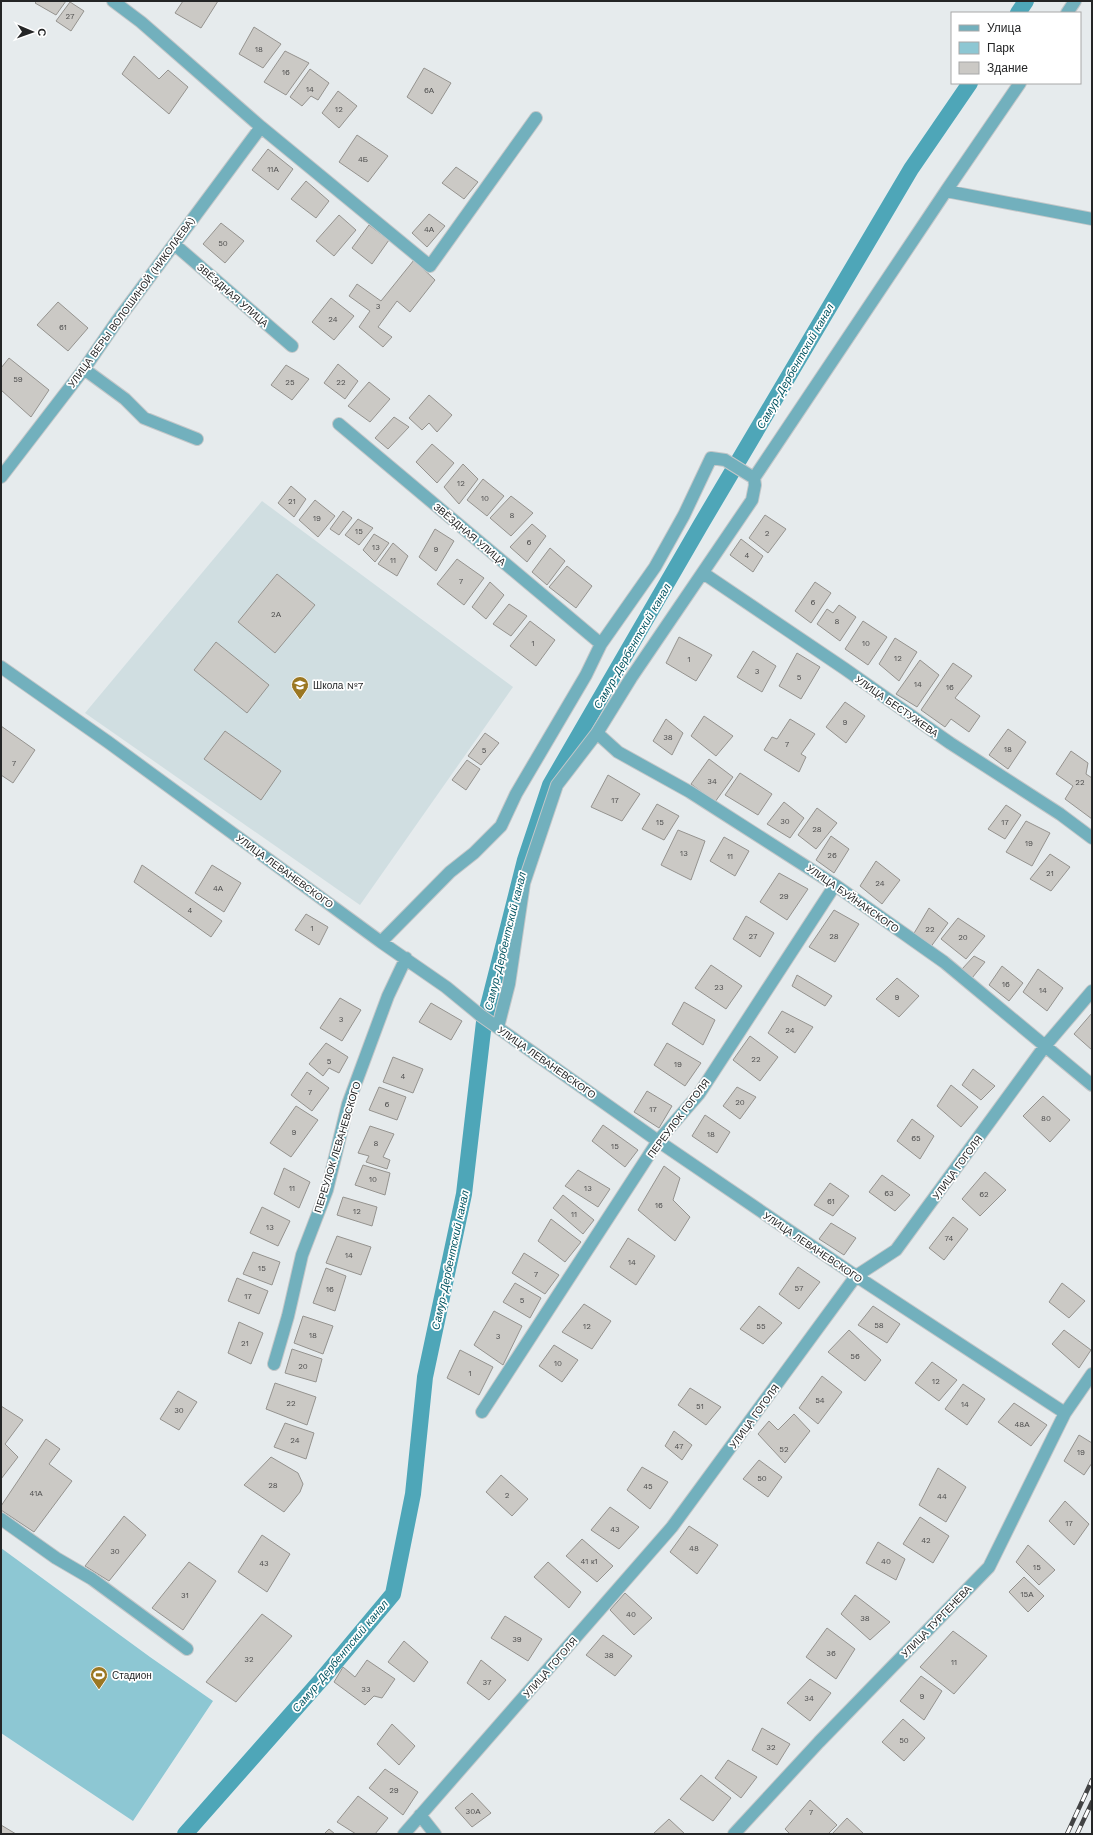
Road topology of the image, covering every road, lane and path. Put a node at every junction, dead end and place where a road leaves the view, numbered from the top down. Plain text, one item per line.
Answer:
1 (113, 1) edge
2 (1075, 1) edge
3 (1068, 12) edge
4 (1019, 84) edge
5 (536, 118) dead end
6 (261, 126) junction
7 (946, 191) junction
8 (1092, 219) edge
9 (174, 244) junction
10 (292, 346) dead end
11 (84, 369) junction
12 (338, 424) dead end
13 (197, 439) dead end
14 (2, 472) edge
15 (750, 476) junction
16 (703, 573) junction
17 (601, 644) junction
18 (1, 667) edge
19 (598, 733) junction
20 (1092, 838) edge
21 (835, 885) junction
22 (381, 942) junction
23 (406, 958) junction
24 (1092, 991) edge
25 (494, 1025) junction
26 (1045, 1046) junction
27 (1092, 1085) edge
28 (658, 1141) junction
29 (856, 1276) junction
30 (274, 1364) dead end
31 (1092, 1374) edge
32 (482, 1412) dead end
33 (1065, 1412) junction
34 (1, 1519) edge
35 (187, 1649) dead end
36 (420, 1815) junction
37 (404, 1834) edge
38 (435, 1834) edge
39 (734, 1834) edge

1 - 6 street
2 - 3 street
4 - 7 street
5 - 6 street
6 - 9 street, УЛИЦА ВЕРЫ ВОЛОШИНОЙ (НИКОЛАЕВА)
7 - 8 street
7 - 15 street
9 - 10 street, ЗВЁЗДНАЯ УЛИЦА
9 - 11 street, УЛИЦА ВЕРЫ ВОЛОШИНОЙ (НИКОЛАЕВА)
11 - 13 street
11 - 14 street, УЛИЦА ВЕРЫ ВОЛОШИНОЙ (НИКОЛАЕВА)
12 - 17 street, ЗВЁЗДНАЯ УЛИЦА
15 - 16 street
15 - 17 street
16 - 19 street
16 - 20 street, УЛИЦА БЕСТУЖЕВА
17 - 22 street
18 - 22 street, УЛИЦА ЛЕВАНЕВСКОГО
19 - 21 street, УЛИЦА БУЙНАКСКОГО
19 - 25 street
21 - 26 street, УЛИЦА БУЙНАКСКОГО
21 - 28 street, ПЕРЕУЛОК ГОГОЛЯ
22 - 23 street, УЛИЦА ЛЕВАНЕВСКОГО
23 - 25 street, УЛИЦА ЛЕВАНЕВСКОГО
23 - 30 street, ПЕРЕУЛОК ЛЕВАНЕВСКОГО
24 - 26 street, УЛИЦА ГОГОЛЯ
25 - 28 street, УЛИЦА ЛЕВАНЕВСКОГО
26 - 27 street, УЛИЦА БУЙНАКСКОГО
26 - 29 street, УЛИЦА ГОГОЛЯ
28 - 29 street, УЛИЦА ЛЕВАНЕВСКОГО
28 - 32 street, ПЕРЕУЛОК ГОГОЛЯ
29 - 33 street, УЛИЦА ЛЕВАНЕВСКОГО
29 - 36 street, УЛИЦА ГОГОЛЯ
31 - 33 street, УЛИЦА ТУРГЕНЕВА
33 - 39 street, УЛИЦА ТУРГЕНЕВА
34 - 35 street
36 - 37 street, УЛИЦА ГОГОЛЯ
36 - 38 street

